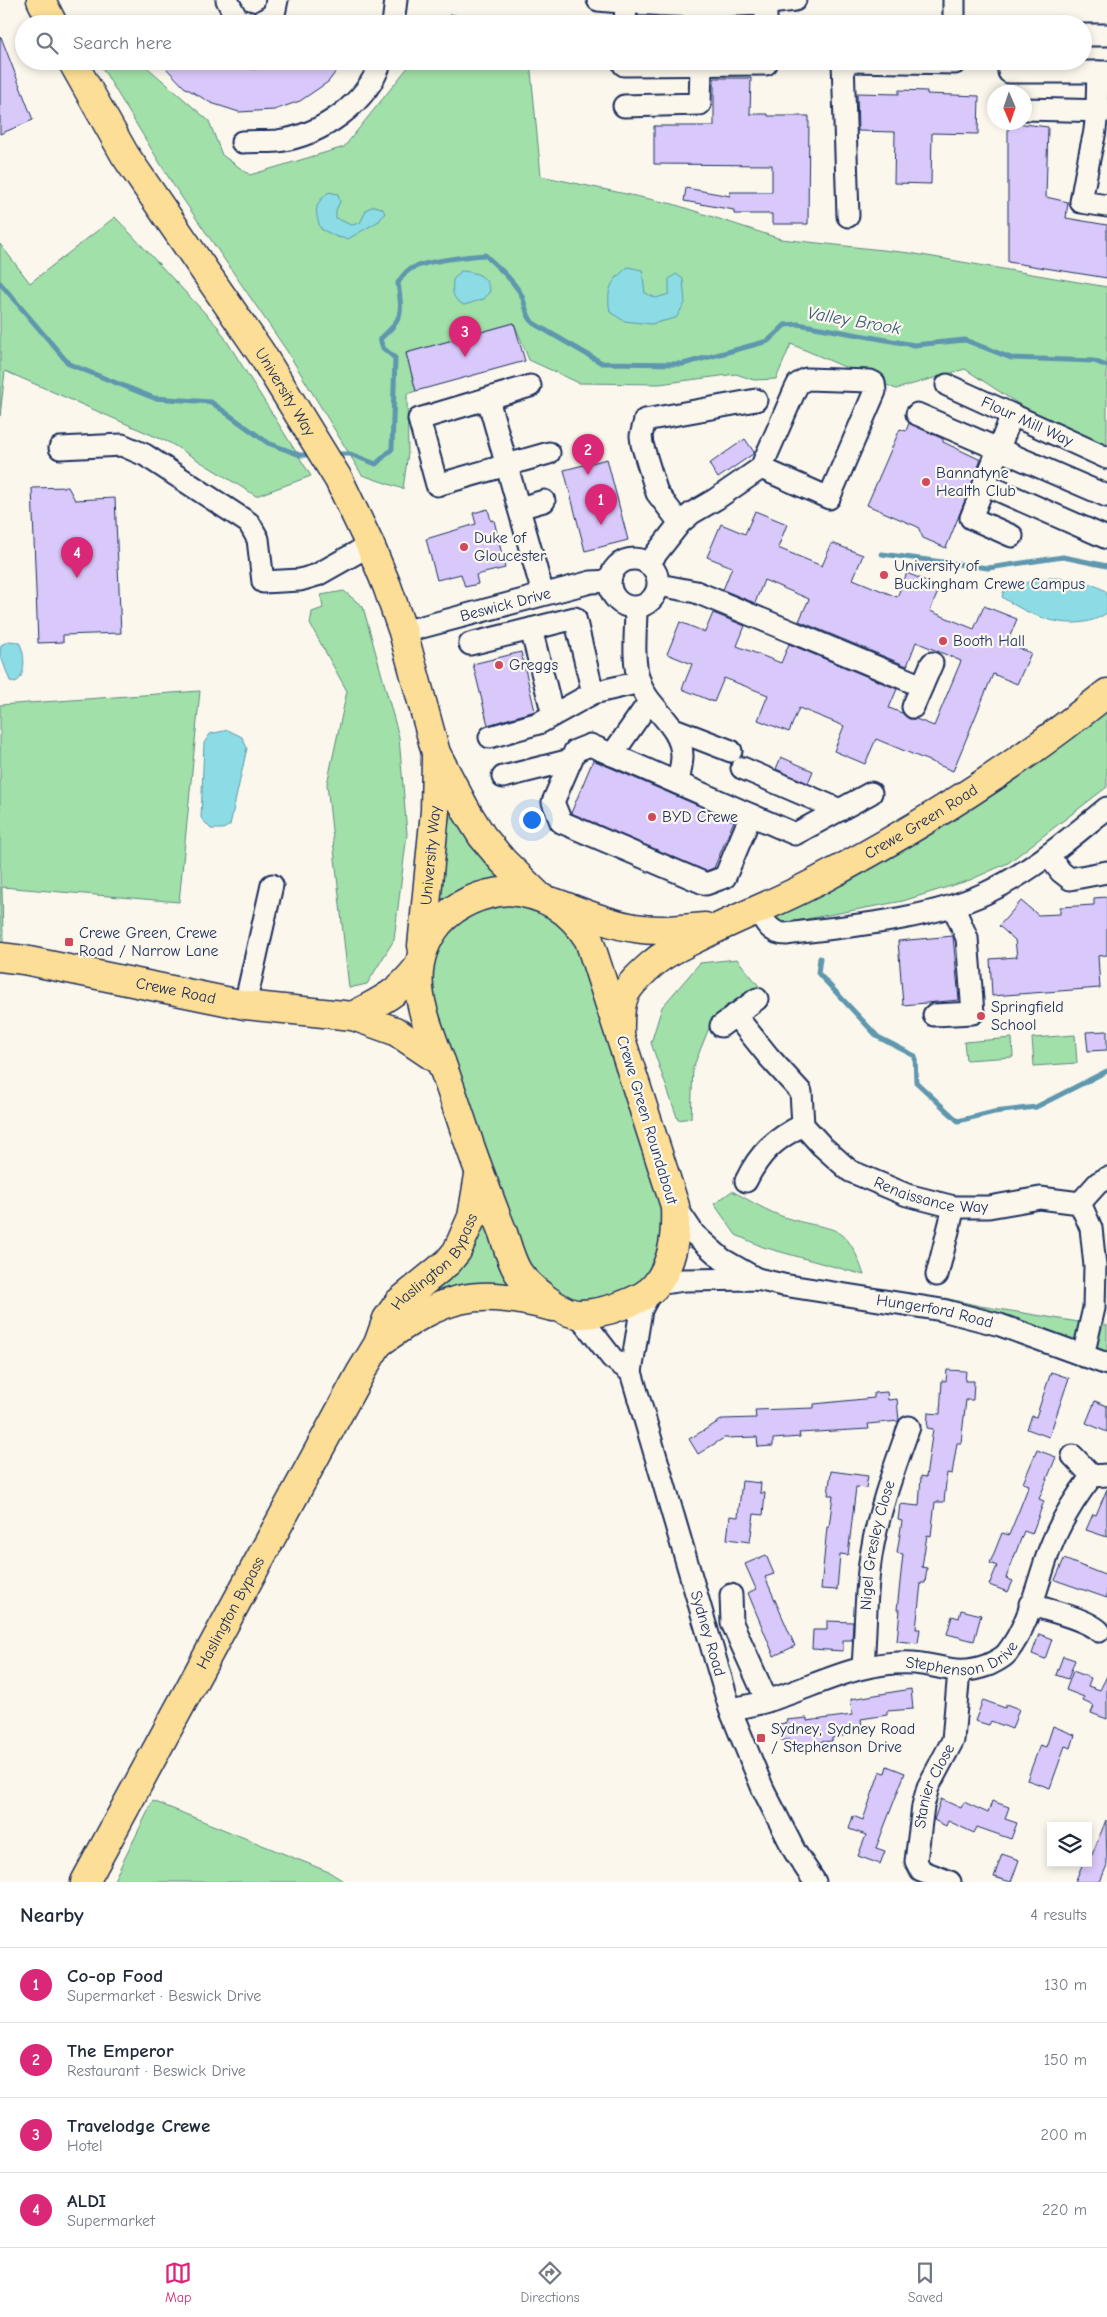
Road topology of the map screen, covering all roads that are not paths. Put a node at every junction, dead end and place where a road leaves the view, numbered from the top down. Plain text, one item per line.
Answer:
1 (41, 0) edge
2 (227, 0) edge
3 (277, 0) edge
4 (396, 0) edge
5 (598, 0) edge
6 (795, 0) edge
7 (954, 0) edge
8 (626, 3) junction
9 (766, 14) edge
10 (48, 15) edge
11 (235, 15) edge
12 (272, 15) edge
13 (395, 15) edge
14 (625, 15) edge
15 (954, 15) edge
16 (1092, 35) edge
17 (1107, 35) edge
18 (77, 70) edge
19 (379, 70) edge
20 (701, 70) edge
21 (843, 70) edge
22 (1009, 70) edge
23 (1102, 72) edge
24 (624, 106) dead end
25 (1032, 109) edge
26 (1102, 111) edge
27 (1100, 138) edge
28 (242, 142) dead end
29 (1107, 206) edge
30 (848, 216) dead end
31 (947, 385) dead end
32 (530, 386) dead end
33 (488, 399) junction
34 (756, 400) dead end
35 (917, 414) dead end
36 (1012, 415) junction
37 (60, 448) dead end
38 (998, 449) junction
39 (550, 453) dead end
40 (1107, 458) edge
41 (506, 466) junction
42 (761, 468) junction
43 (984, 484) junction
44 (1107, 496) edge
45 (544, 501) dead end
46 (519, 508) junction
47 (680, 523) junction
48 (1012, 536) dead end
49 (1107, 538) edge
50 (370, 545) junction
51 (648, 564) junction
52 (610, 581) junction
53 (659, 585) junction
54 (543, 594) junction
55 (636, 608) junction
56 (531, 629) junction
57 (403, 632) junction
58 (470, 644) dead end
59 (932, 663) dead end
60 (640, 682) junction
61 (922, 686) junction
62 (594, 693) junction
63 (1107, 693) edge
64 (649, 702) junction
65 (913, 707) dead end
66 (553, 715) junction
67 (674, 729) junction
68 (490, 736) dead end
69 (436, 753) junction
70 (612, 755) junction
71 (571, 760) junction
72 (503, 777) dead end
73 (678, 783) junction
74 (871, 794) dead end
75 (1107, 808) edge
76 (840, 810) junction
77 (752, 815) junction
78 (1048, 855) junction
79 (1107, 872) edge
80 (272, 885) dead end
81 (545, 899) junction
82 (953, 906) junction
83 (759, 910) junction
84 (720, 925) junction
85 (0, 958) edge
86 (420, 962) junction
87 (757, 999) dead end
88 (245, 1005) junction
89 (934, 1015) dead end
90 (352, 1016) junction
91 (620, 1033) junction
92 (441, 1062) junction
93 (804, 1125) junction
94 (479, 1174) junction
95 (1107, 1178) edge
96 (746, 1181) dead end
97 (1080, 1203) junction
98 (675, 1206) junction
99 (954, 1207) junction
100 (937, 1275) dead end
101 (757, 1279) junction
102 (655, 1287) junction
103 (573, 1313) junction
104 (378, 1344) junction
105 (1083, 1356) junction
106 (1107, 1364) edge
107 (630, 1372) junction
108 (909, 1427) dead end
109 (1073, 1456) dead end
110 (1100, 1475) edge
111 (731, 1595) dead end
112 (1030, 1604) junction
113 (1099, 1631) dead end
114 (863, 1666) junction
115 (959, 1672) junction
116 (766, 1701) junction
117 (730, 1709) junction
118 (85, 1882) edge
119 (815, 1882) edge
120 (950, 1882) edge

1 - 10 main road
2 - 11 street
3 - 12 street
4 - 13 street
5 - 8 street
6 - 9 street
7 - 15 street
8 - 9 street
8 - 14 street
16 - 17 street
18 - 50 main road, University Way
19 - 28 street
20 - 24 street
21 - 30 street
22 - 23 street
23 - 26 street
25 - 26 street
26 - 27 street
27 - 29 street
31 - 36 street, Flour Mill Way
32 - 33 street
33 - 41 street
33 - 41 street
34 - 47 street
35 - 38 street
36 - 38 street
36 - 40 street, Flour Mill Way
37 - 50 street
38 - 43 street
38 - 44 street
39 - 41 street
41 - 46 street
42 - 42 street
42 - 47 street
43 - 48 street
43 - 49 street
45 - 46 street
46 - 54 street
47 - 51 street
50 - 57 main road, University Way
51 - 52 street
51 - 53 street
52 - 54 street, Beswick Drive
52 - 55 street
53 - 55 street
53 - 61 street
54 - 57 street, Beswick Drive
55 - 60 street
56 - 58 street
56 - 62 street
56 - 66 street
57 - 69 main road, University Way
59 - 61 street
60 - 62 street
60 - 64 street
61 - 65 street
62 - 66 street
63 - 83 main road, Crewe Green Road
64 - 67 street
64 - 70 street
66 - 68 street
67 - 73 street
67 - 76 street
69 - 81 main road, University Way
69 - 86 main road, University Way
70 - 71 street
70 - 73 street
71 - 72 street
71 - 77 street
73 - 77 street
74 - 76 street
75 - 78 street
76 - 77 street
78 - 79 street
78 - 82 street
80 - 88 street
81 - 84 main road, Crewe Green Road
81 - 86 main road, Crewe Green Roundabout
81 - 91 main road, Crewe Green Roundabout
82 - 83 street
82 - 89 street
83 - 84 main road, Crewe Green Road
84 - 91 main road, Crewe Green Road
85 - 88 main road, Crewe Road
86 - 90 main road
86 - 92 main road, Crewe Green Roundabout
87 - 93 street
88 - 90 main road, Crewe Road
90 - 92 main road, Crewe Road
91 - 98 main road, Crewe Green Roundabout
92 - 94 main road, Crewe Green Roundabout
93 - 96 street
93 - 99 street, Renaissance Way
94 - 103 main road, Crewe Green Roundabout
94 - 104 main road, Haslington Bypass
95 - 97 street
97 - 99 street, Renaissance Way
97 - 105 street
98 - 101 street, Hungerford Road
98 - 102 main road, Crewe Green Roundabout
99 - 100 street
101 - 102 street, Hungerford Road
101 - 105 street, Hungerford Road
102 - 103 main road
102 - 107 street, Sydney Road
103 - 104 main road, Haslington Bypass
103 - 107 street
104 - 118 main road, Haslington Bypass
105 - 106 street, Hungerford Road
107 - 117 street, Sydney Road
108 - 114 street, Nigel Gresley Close
109 - 110 street, Stephenson Drive
110 - 112 street, Stephenson Drive
111 - 116 street, Sydney Road
112 - 113 street
112 - 115 street, Stephenson Drive
114 - 115 street, Stephenson Drive
114 - 116 street, Stephenson Drive
115 - 120 street, Stanier Close
116 - 117 street, Stephenson Drive
117 - 119 street, Sydney Road

